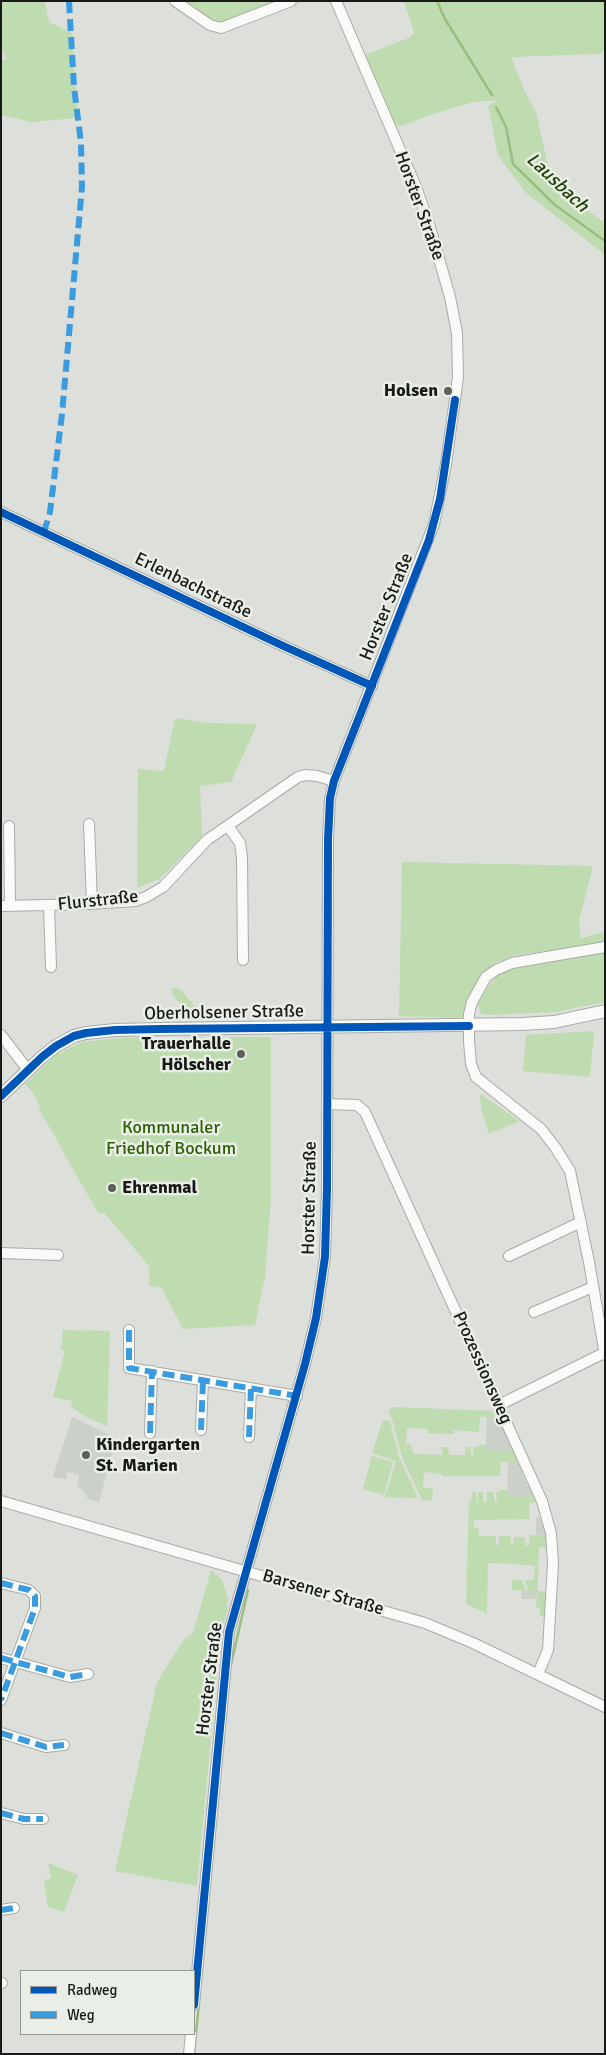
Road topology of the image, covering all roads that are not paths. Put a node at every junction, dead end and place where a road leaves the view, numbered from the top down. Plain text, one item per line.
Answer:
1 (176, 1) edge
2 (291, 1) edge
3 (336, 1) edge
4 (1, 512) edge
5 (372, 686) junction
6 (334, 781) junction
7 (89, 824) dead end
8 (9, 826) dead end
9 (228, 826) junction
10 (92, 904) junction
11 (6, 905) edge
12 (49, 906) junction
13 (605, 947) edge
14 (243, 960) dead end
15 (51, 967) dead end
16 (605, 1012) edge
17 (469, 1026) junction
18 (327, 1027) junction
19 (1, 1035) edge
20 (28, 1070) junction
21 (1, 1096) edge
22 (327, 1104) junction
23 (581, 1222) junction
24 (1, 1253) edge
25 (58, 1255) dead end
26 (508, 1256) dead end
27 (593, 1287) junction
28 (534, 1312) dead end
29 (129, 1330) dead end
30 (605, 1354) edge
31 (152, 1372) junction
32 (203, 1380) junction
33 (251, 1388) junction
34 (297, 1396) junction
35 (499, 1405) junction
36 (201, 1430) dead end
37 (150, 1434) dead end
38 (249, 1437) dead end
39 (1, 1501) edge
40 (246, 1571) junction
41 (1, 1584) edge
42 (1, 1658) edge
43 (15, 1663) junction
44 (88, 1674) dead end
45 (538, 1674) junction
46 (1, 1700) edge
47 (605, 1707) edge
48 (1, 1733) edge
49 (64, 1745) dead end
50 (1, 1813) edge
51 (43, 1819) dead end
52 (14, 1908) dead end
53 (1, 1910) edge
54 (195, 1994) edge
55 (191, 2035) edge
56 (189, 2054) edge

1 - 2 street
3 - 5 street, Horster Straße
4 - 5 street, Erlenbachstraße
5 - 6 street, Horster Straße
6 - 9 street, Flurstraße
6 - 18 street, Horster Straße
7 - 10 street
8 - 11 street
9 - 10 street, Flurstraße
9 - 14 street
10 - 12 street, Flurstraße
11 - 12 street, Flurstraße
12 - 15 street
13 - 17 street
16 - 17 main road, Oberholsener Straße
17 - 18 main road, Oberholsener Straße
17 - 23 street
18 - 20 main road, Oberholsener Straße
18 - 22 street, Horster Straße
19 - 20 street
20 - 21 main road, Oberholsener Straße
22 - 34 street, Horster Straße
22 - 35 street, Prozessionsweg
23 - 26 street
23 - 27 street
24 - 25 street
27 - 28 street
27 - 30 street
29 - 31 street
30 - 35 street
31 - 32 street
31 - 37 street
32 - 33 street
32 - 36 street
33 - 34 street
33 - 38 street
34 - 40 street, Horster Straße
35 - 45 street, Prozessionsweg
39 - 40 street, Barsener Straße
40 - 45 street, Barsener Straße
40 - 54 street, Horster Straße
41 - 43 street
42 - 43 street
43 - 44 street
43 - 46 street
45 - 47 street, Barsener Straße
48 - 49 street
50 - 51 street
52 - 53 street
55 - 56 street

